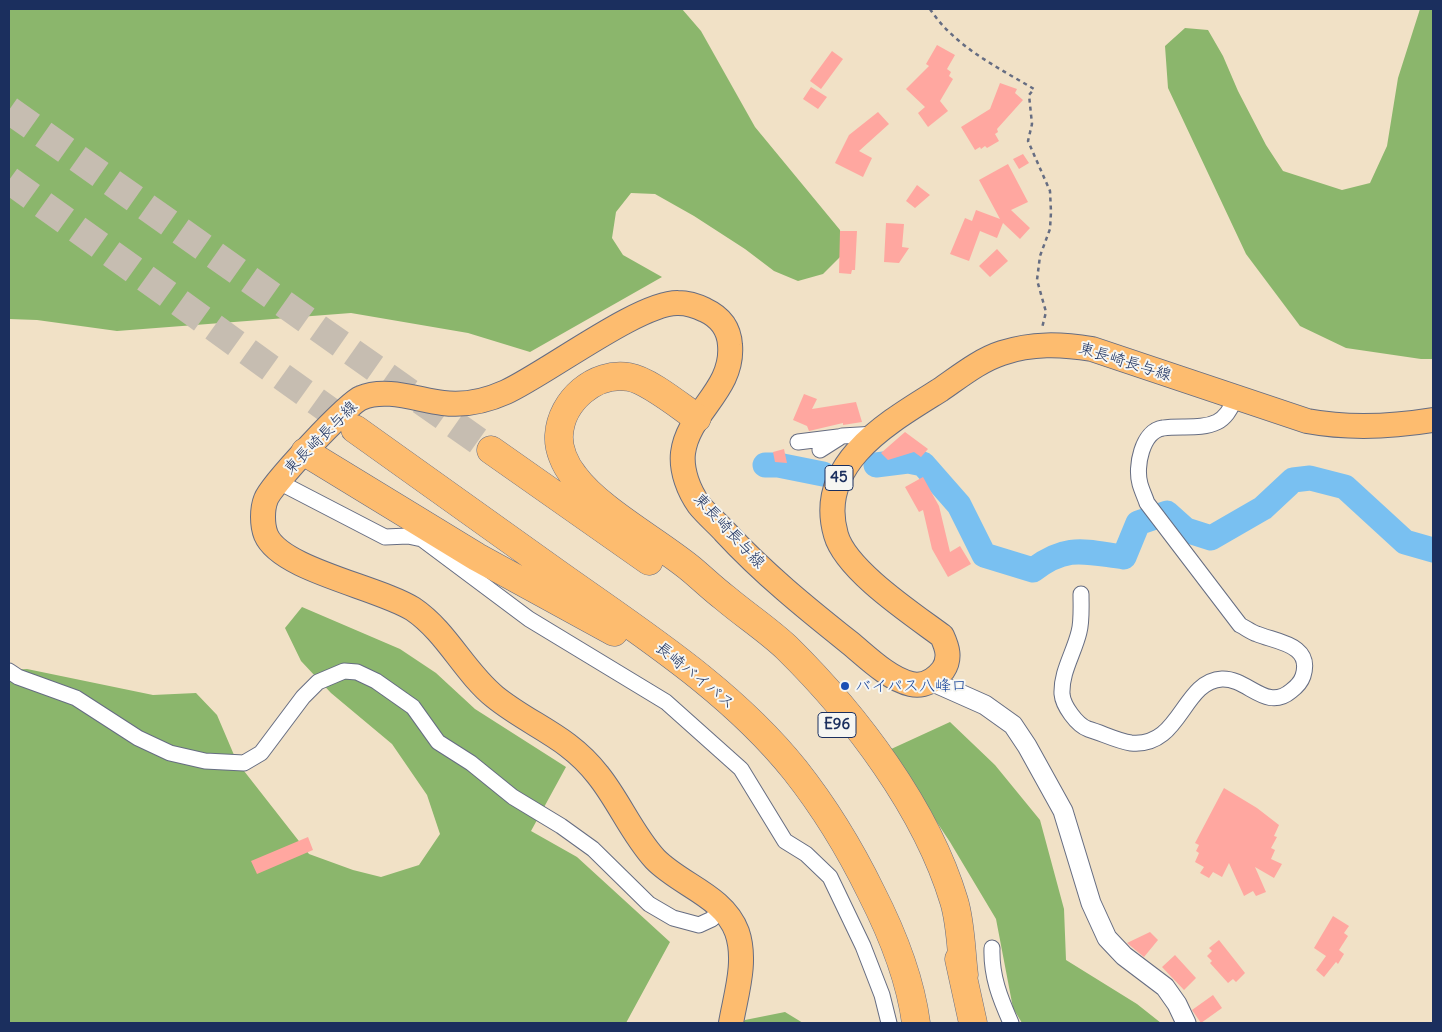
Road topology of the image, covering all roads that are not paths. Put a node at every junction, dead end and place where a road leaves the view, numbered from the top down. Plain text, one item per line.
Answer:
1 (1236, 398) junction
2 (697, 418) junction
3 (1433, 420) edge
4 (355, 429) tunnel mouth
5 (876, 434) junction
6 (842, 436) junction
7 (798, 442) dead end
8 (492, 450) tunnel mouth
9 (820, 450) dead end
10 (305, 452) junction
11 (278, 481) junction
12 (622, 542) junction
13 (1081, 594) dead end
14 (724, 598) junction
15 (9, 671) edge
16 (697, 676) junction
17 (931, 681) junction
18 (721, 908) junction
19 (992, 948) dead end
20 (964, 975) junction
21 (731, 1023) edge
22 (889, 1023) edge
23 (916, 1023) edge
24 (973, 1023) edge
25 (1011, 1023) edge
26 (1186, 1023) edge

1 - 3 main road, 東長崎長与線 / 45
1 - 5 main road, 東長崎長与線 / 45
1 - 13 street
2 - 10 main road, 東長崎長与線
2 - 14 highway
2 - 17 main road, 東長崎長与線
4 - 16 highway, 長崎バイパス
5 - 6 street
5 - 17 main road, 東長崎長与線 / 45
6 - 7 street
6 - 9 street
8 - 12 highway, E96
10 - 11 main road, 東長崎長与線
10 - 16 highway
11 - 18 main road, 東長崎長与線
11 - 22 street
12 - 14 highway
12 - 20 highway, E96
14 - 20 highway
15 - 18 street
16 - 23 highway, 長崎バイパス
17 - 26 street
18 - 21 main road, 東長崎長与線
19 - 25 street
20 - 24 highway, E96

